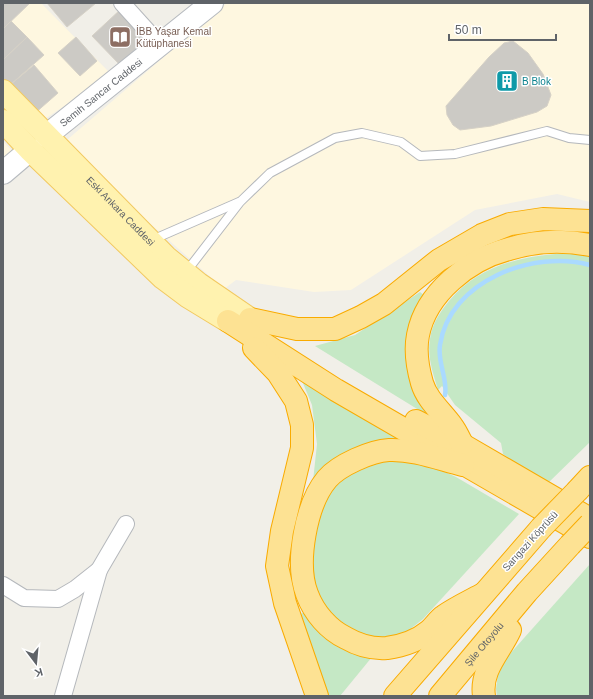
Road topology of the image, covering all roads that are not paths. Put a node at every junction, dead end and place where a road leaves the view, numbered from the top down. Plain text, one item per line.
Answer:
1 (122, 3) edge
2 (212, 3) edge
3 (160, 45) junction
4 (3, 91) edge
5 (3, 121) edge
6 (46, 136) junction
7 (590, 140) edge
8 (30, 150) junction
9 (3, 173) edge
10 (240, 202) junction
11 (590, 221) edge
12 (150, 241) junction
13 (590, 245) edge
14 (186, 273) junction
15 (250, 319) junction
16 (228, 321) junction
17 (463, 455) junction
18 (584, 484) edge
19 (590, 519) edge
20 (126, 524) dead end
21 (590, 524) edge
22 (590, 538) edge
23 (98, 570) junction
24 (3, 585) edge
25 (527, 592) junction
26 (483, 594) junction
27 (62, 696) edge
28 (318, 696) edge
29 (395, 696) edge
30 (440, 696) edge
31 (484, 696) edge

1 - 3 street
2 - 3 street, Semih Sancar Caddesi
3 - 6 street, Semih Sancar Caddesi
4 - 6 main road, Eski Ankara Caddesi
5 - 8 main road, Eski Ankara Caddesi
6 - 12 main road, Eski Ankara Caddesi
7 - 10 lane
8 - 9 street
8 - 16 main road, Eski Ankara Caddesi
10 - 12 lane
10 - 14 lane
11 - 15 highway
12 - 14 main road, Eski Ankara Caddesi
13 - 17 highway
14 - 15 main road, Eski Ankara Caddesi
15 - 17 highway
16 - 17 highway
16 - 28 highway
17 - 19 highway
17 - 22 highway
17 - 26 highway
18 - 26 highway, Sarıgazi Köprüsü, bridge
20 - 23 street
21 - 25 highway, bridge
23 - 24 street
23 - 27 street
25 - 30 highway, Şile Otoyolu
25 - 31 highway
26 - 29 highway

